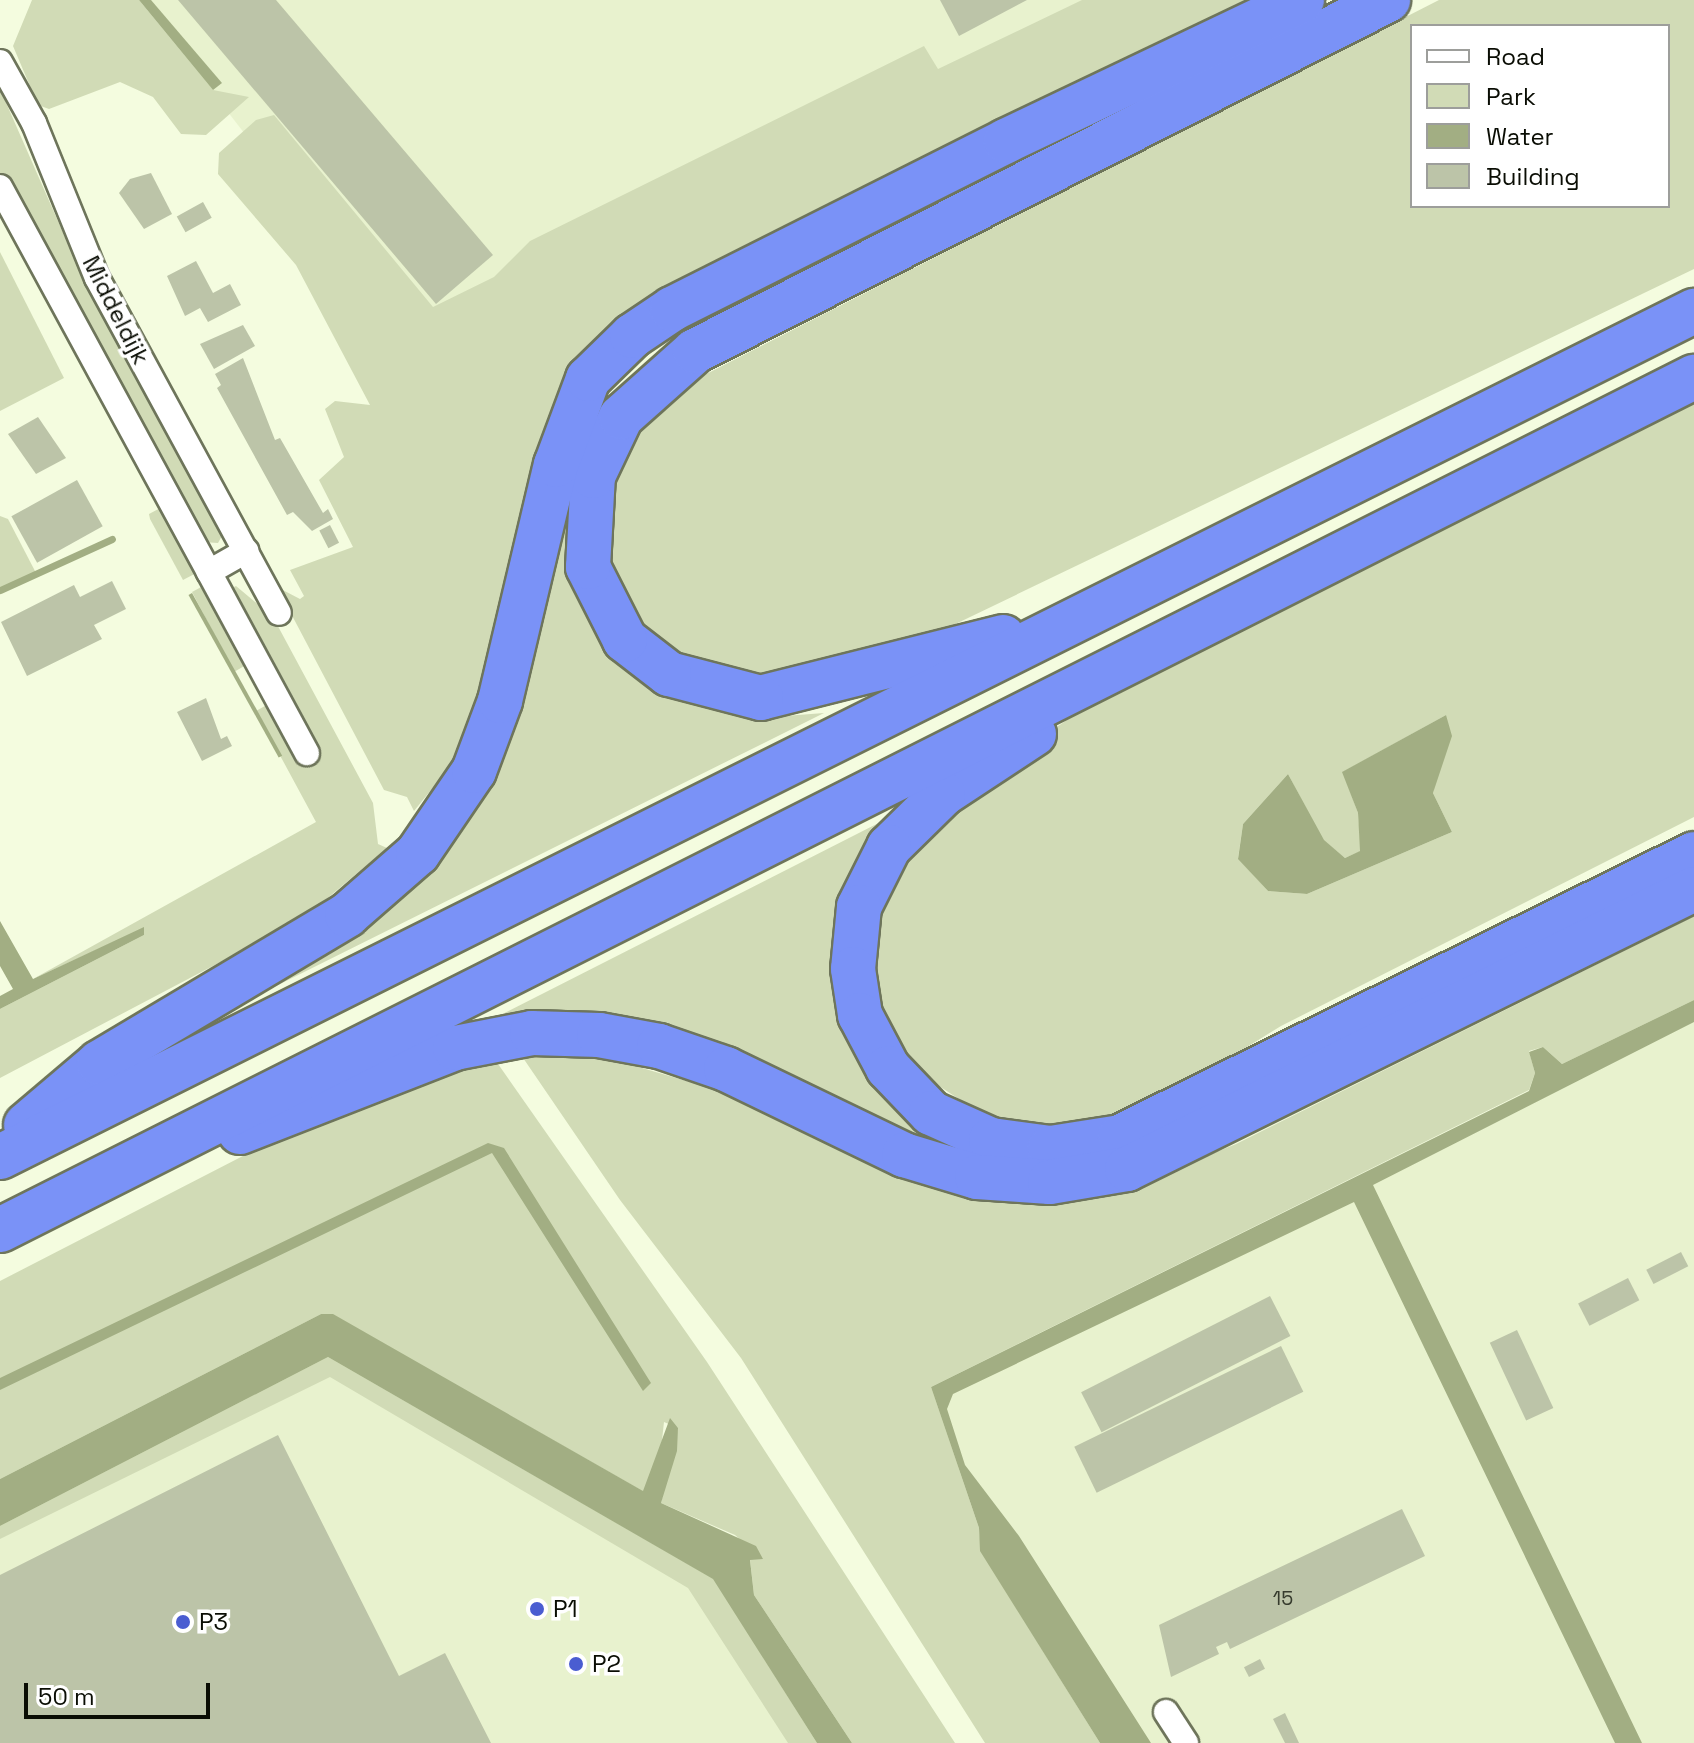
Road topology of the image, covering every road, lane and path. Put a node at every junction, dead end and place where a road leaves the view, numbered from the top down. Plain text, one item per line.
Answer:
1 (1302, 0) edge
2 (1388, 0) edge
3 (0, 62) edge
4 (0, 187) edge
5 (1694, 311) edge
6 (1694, 377) edge
7 (246, 551) junction
8 (209, 572) junction
9 (279, 613) dead end
10 (1210, 619) junction
11 (1071, 621) junction
12 (307, 753) dead end
13 (1694, 854) edge
14 (1694, 889) edge
15 (0, 1147) edge
16 (0, 1157) edge
17 (119, 1169) junction
18 (0, 1230) edge
19 (1166, 1712) dead end
20 (1186, 1743) edge

1 - 15 highway
2 - 11 highway
3 - 7 street, Middeldijk
4 - 8 street, Middeldijk
5 - 11 highway
6 - 10 highway
7 - 8 street
7 - 9 street, Middeldijk
8 - 12 street, Middeldijk
10 - 13 highway
10 - 17 highway
11 - 16 highway
14 - 17 highway
17 - 18 highway
19 - 20 street

